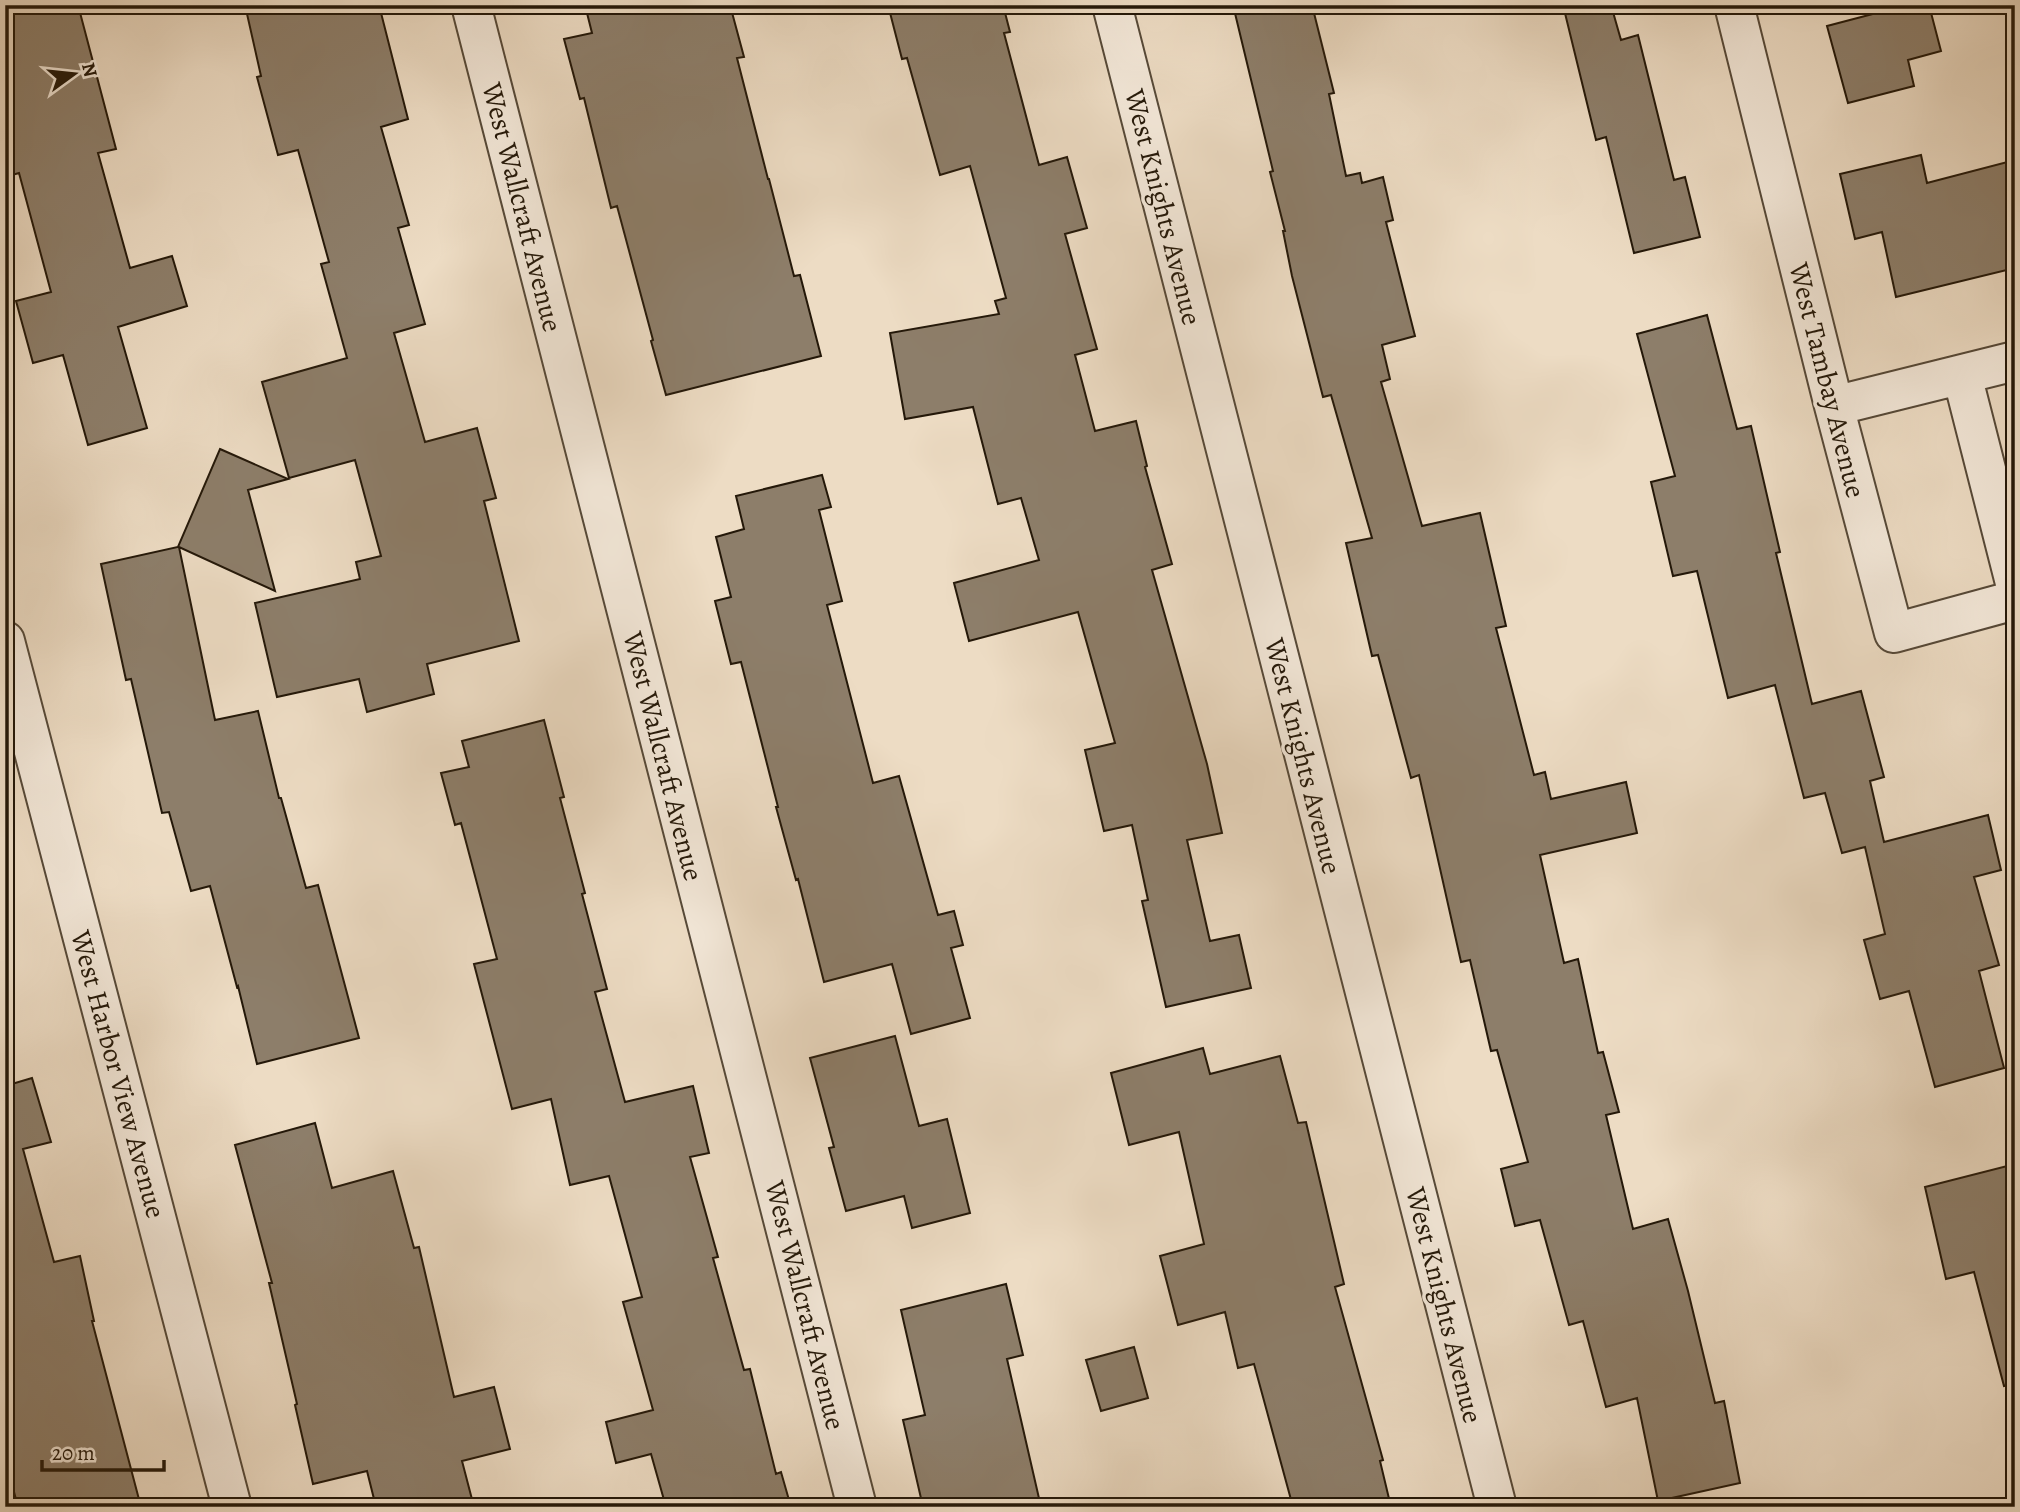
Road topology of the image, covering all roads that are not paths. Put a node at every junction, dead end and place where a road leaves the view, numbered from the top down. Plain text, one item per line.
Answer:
1 (471, 5) edge
2 (1112, 5) edge
3 (1734, 5) edge
4 (2015, 361) edge
5 (1962, 374) junction
6 (1834, 406) junction
7 (2015, 583) edge
8 (2015, 600) edge
9 (5, 640) edge
10 (232, 1507) edge
11 (858, 1507) edge
12 (1497, 1507) edge

1 - 11 street, West Wallcraft Avenue
2 - 12 street, West Knights Avenue
3 - 6 street, West Tambay Avenue
4 - 5 street
5 - 6 street
5 - 7 street
6 - 8 street, West Tambay Avenue
9 - 10 street, West Harbor View Avenue

